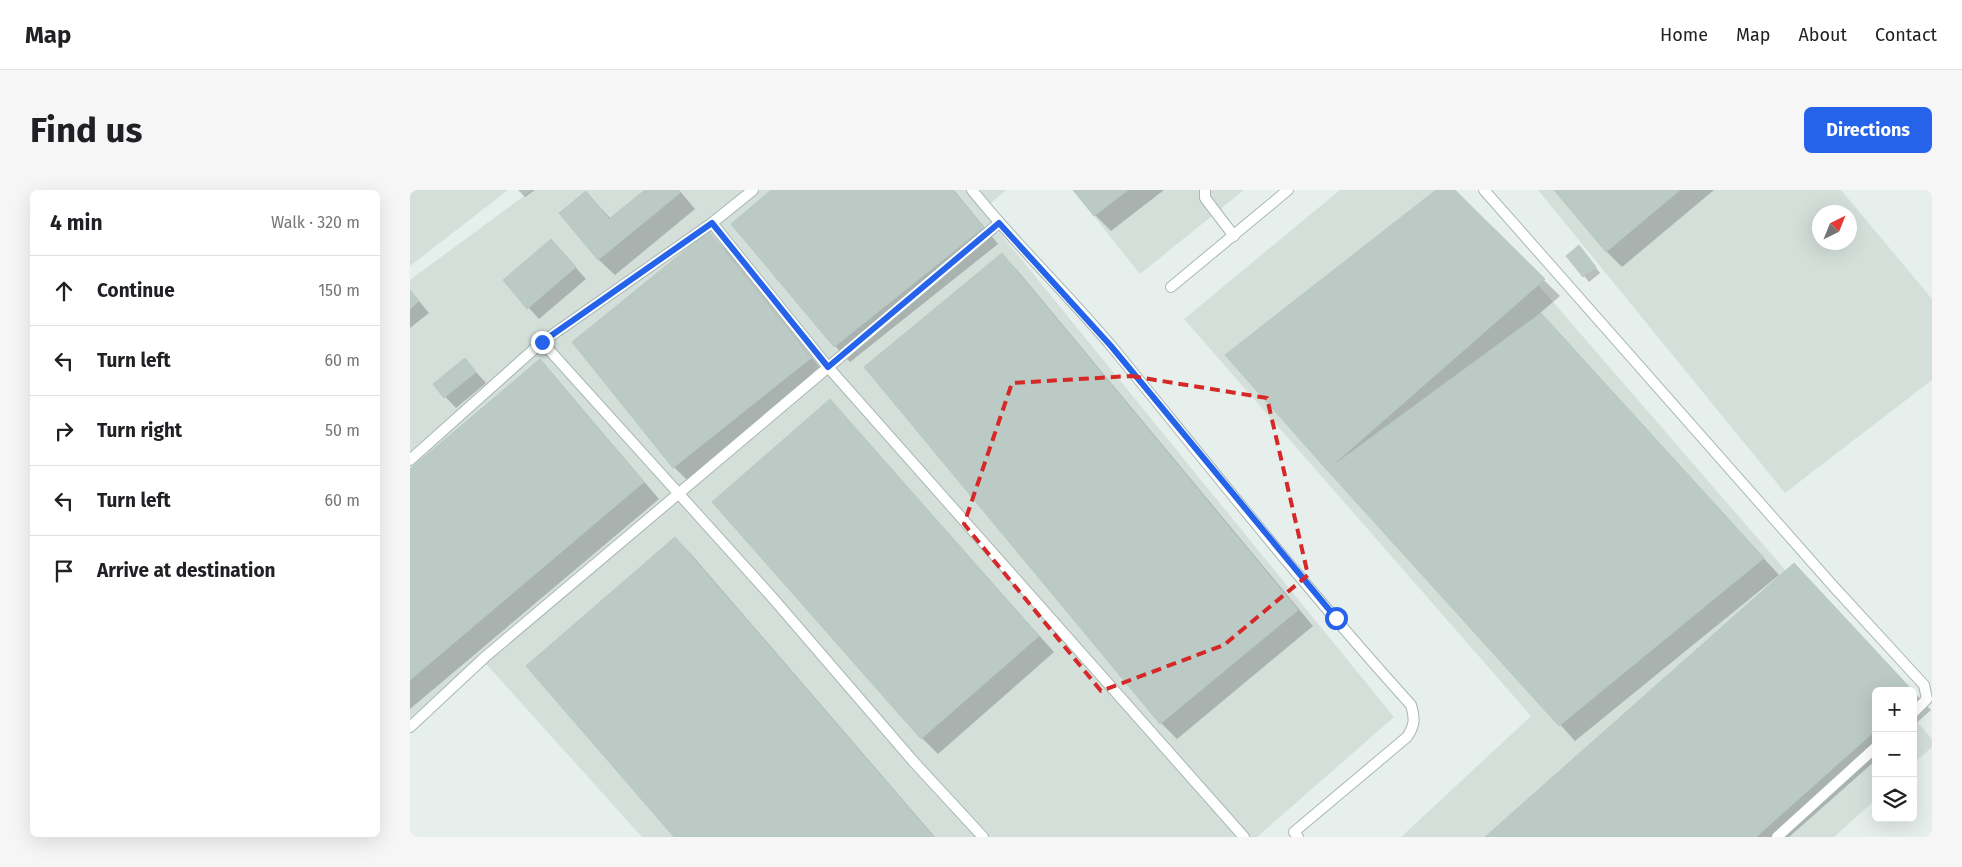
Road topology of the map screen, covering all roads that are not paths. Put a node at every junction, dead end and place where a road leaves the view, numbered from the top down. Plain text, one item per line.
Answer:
1 (753, 190) edge
2 (972, 190) edge
3 (1205, 190) edge
4 (1288, 190) edge
5 (1484, 190) edge
6 (712, 223) junction
7 (999, 223) junction
8 (1234, 236) junction
9 (1171, 287) dead end
10 (542, 342) junction
11 (828, 367) junction
12 (410, 460) edge
13 (679, 494) junction
14 (1917, 709) edge
15 (410, 727) edge
16 (1872, 751) edge
17 (1293, 835) edge
18 (983, 837) edge
19 (1244, 837) edge
20 (1777, 837) edge

1 - 6 lane
2 - 7 lane
3 - 8 lane
4 - 8 lane
5 - 14 lane
6 - 10 lane
6 - 11 lane
7 - 11 lane
7 - 17 lane
8 - 9 lane
10 - 12 lane
10 - 13 lane
11 - 13 lane
11 - 19 lane
13 - 15 lane
13 - 18 lane
16 - 20 lane

